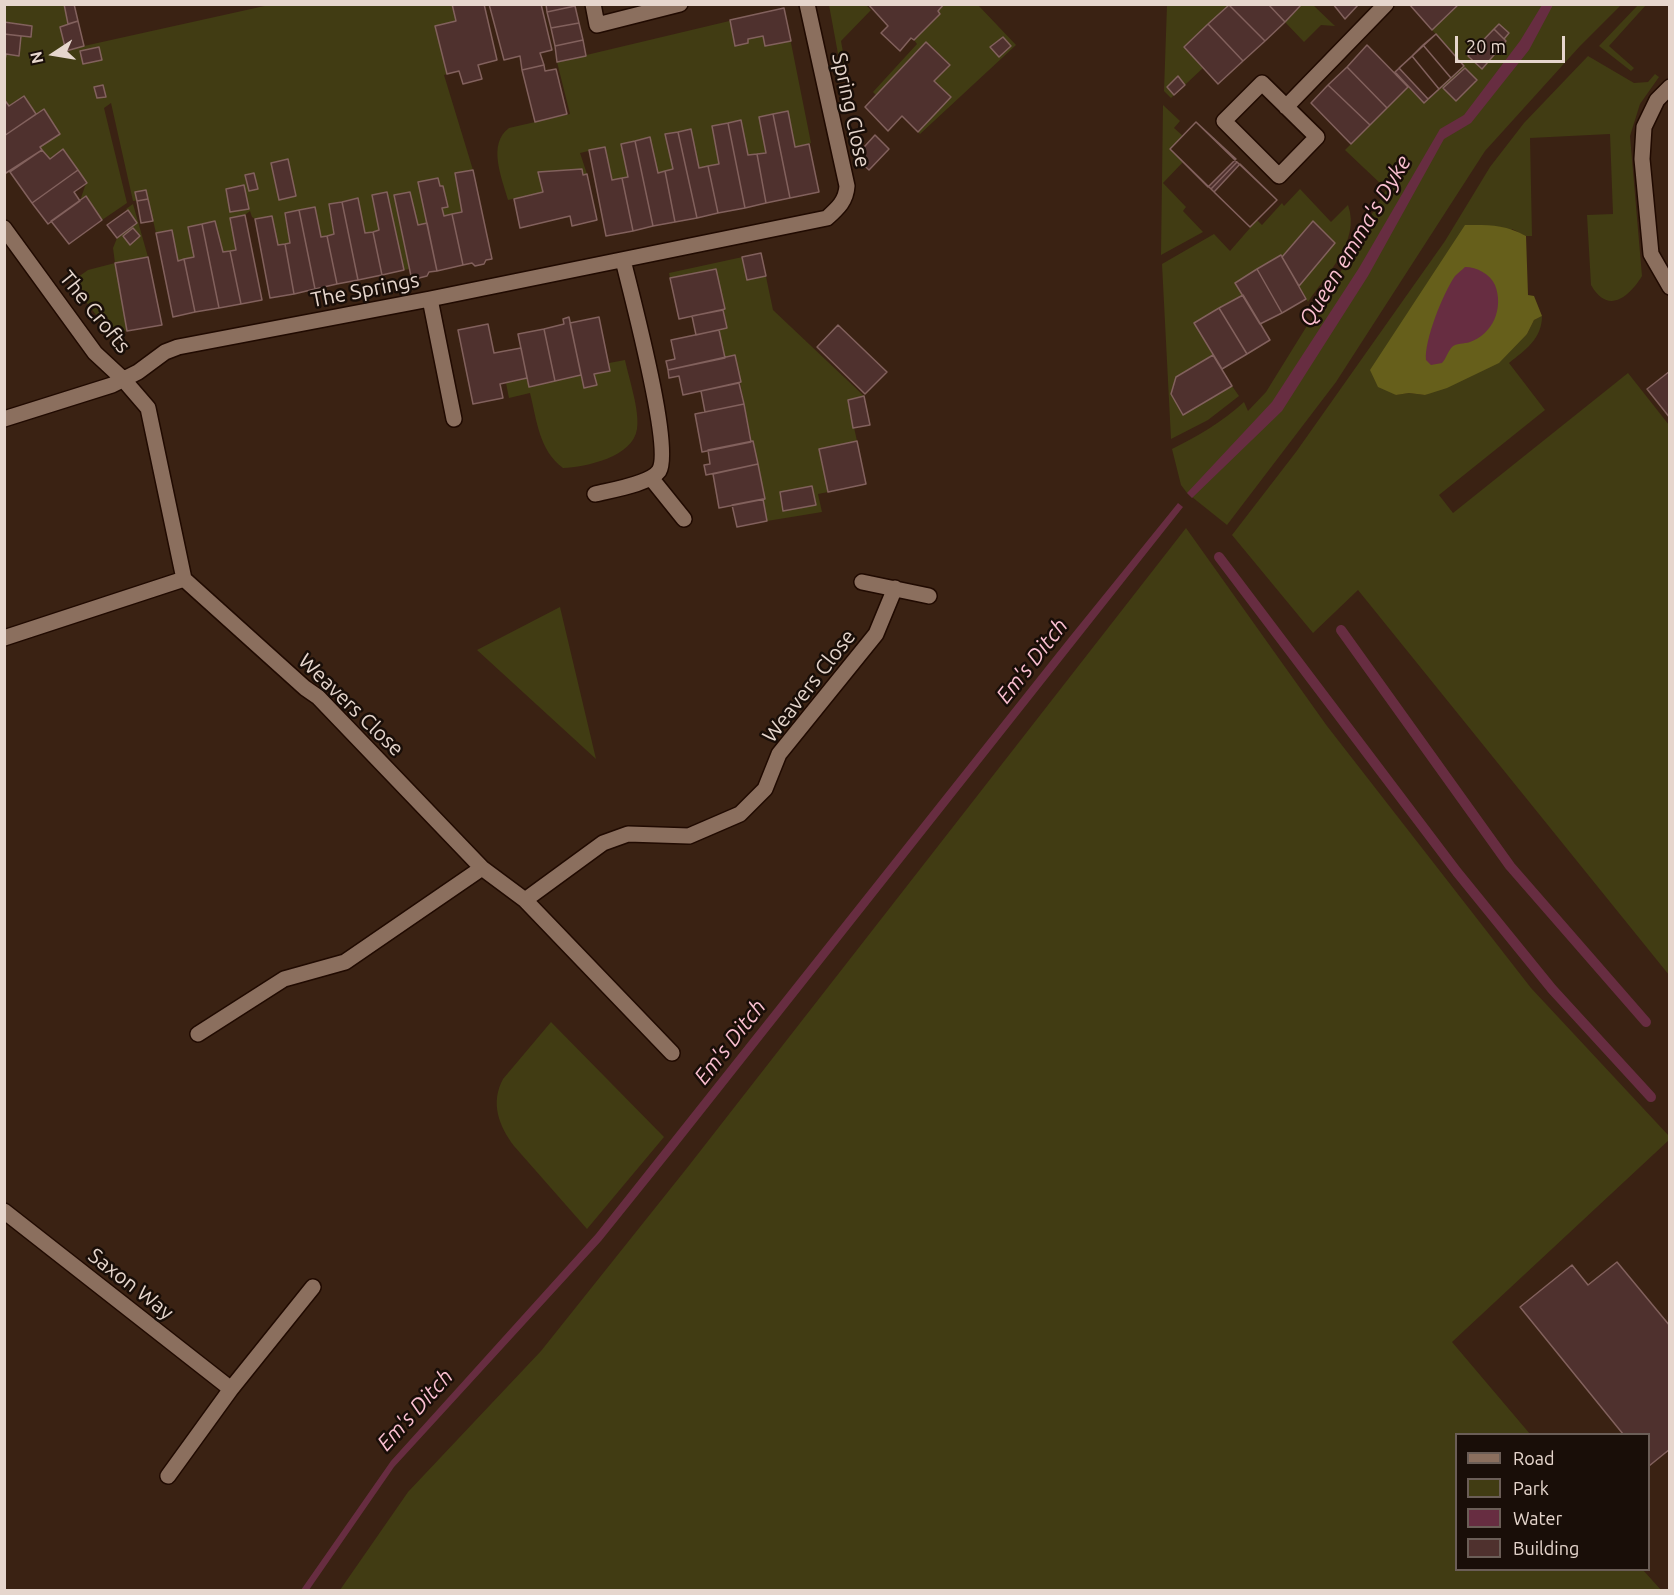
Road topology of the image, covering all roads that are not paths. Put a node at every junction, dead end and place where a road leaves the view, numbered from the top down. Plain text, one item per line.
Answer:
1 (593, 4) edge
2 (680, 4) edge
3 (807, 4) edge
4 (1386, 4) edge
5 (1670, 87) edge
6 (1287, 107) junction
7 (827, 218) joint
8 (4, 228) edge
9 (623, 260) junction
10 (1670, 287) edge
11 (430, 299) junction
12 (123, 378) junction
13 (4, 419) edge
14 (454, 419) dead end
15 (651, 478) junction
16 (595, 494) dead end
17 (684, 519) dead end
18 (184, 579) junction
19 (862, 582) dead end
20 (896, 588) junction
21 (929, 596) dead end
22 (4, 638) edge
23 (482, 868) junction
24 (525, 900) junction
25 (198, 1034) dead end
26 (672, 1053) dead end
27 (4, 1211) edge
28 (313, 1287) dead end
29 (231, 1389) junction
30 (168, 1476) dead end

1 - 2 street
3 - 7 street, Spring Close
4 - 6 street
5 - 10 street
6 - 6 street
7 - 9 street, The Springs
8 - 12 street, The Crofts
9 - 11 street, The Springs
9 - 15 street
11 - 12 street, The Springs
11 - 14 street
12 - 13 street, The Crofts
12 - 18 street
15 - 16 street
15 - 17 street
18 - 22 street
18 - 23 street, Weavers Close
19 - 20 street
20 - 21 street
20 - 24 street, Weavers Close
23 - 24 street, Weavers Close
23 - 25 street
24 - 26 street, Weavers Close
27 - 29 street, Saxon Way
28 - 29 street
29 - 30 street

